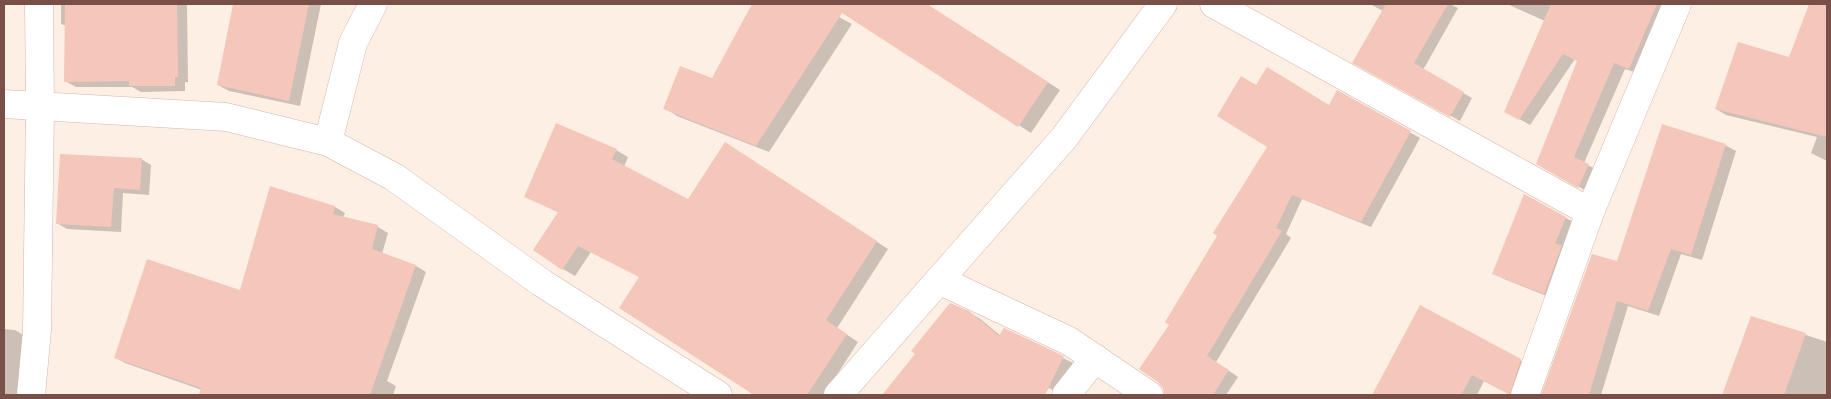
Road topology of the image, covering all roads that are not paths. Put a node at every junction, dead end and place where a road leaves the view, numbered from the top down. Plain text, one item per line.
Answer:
1 (38, 4) edge
2 (373, 4) edge
3 (1163, 4) edge
4 (1214, 4) edge
5 (1677, 4) edge
6 (4, 104) edge
7 (40, 107) junction
8 (328, 142) junction
9 (1590, 212) junction
10 (939, 280) junction
11 (1095, 358) junction
12 (31, 395) edge
13 (718, 395) edge
14 (838, 395) edge
15 (1066, 395) edge
16 (1149, 395) edge
17 (1525, 395) edge

1 - 7 street
2 - 8 street
3 - 10 street
4 - 9 street
5 - 9 street
6 - 7 street
7 - 8 street
7 - 12 street
8 - 13 street
9 - 17 street
10 - 11 street
10 - 14 street
11 - 15 street
11 - 16 street

